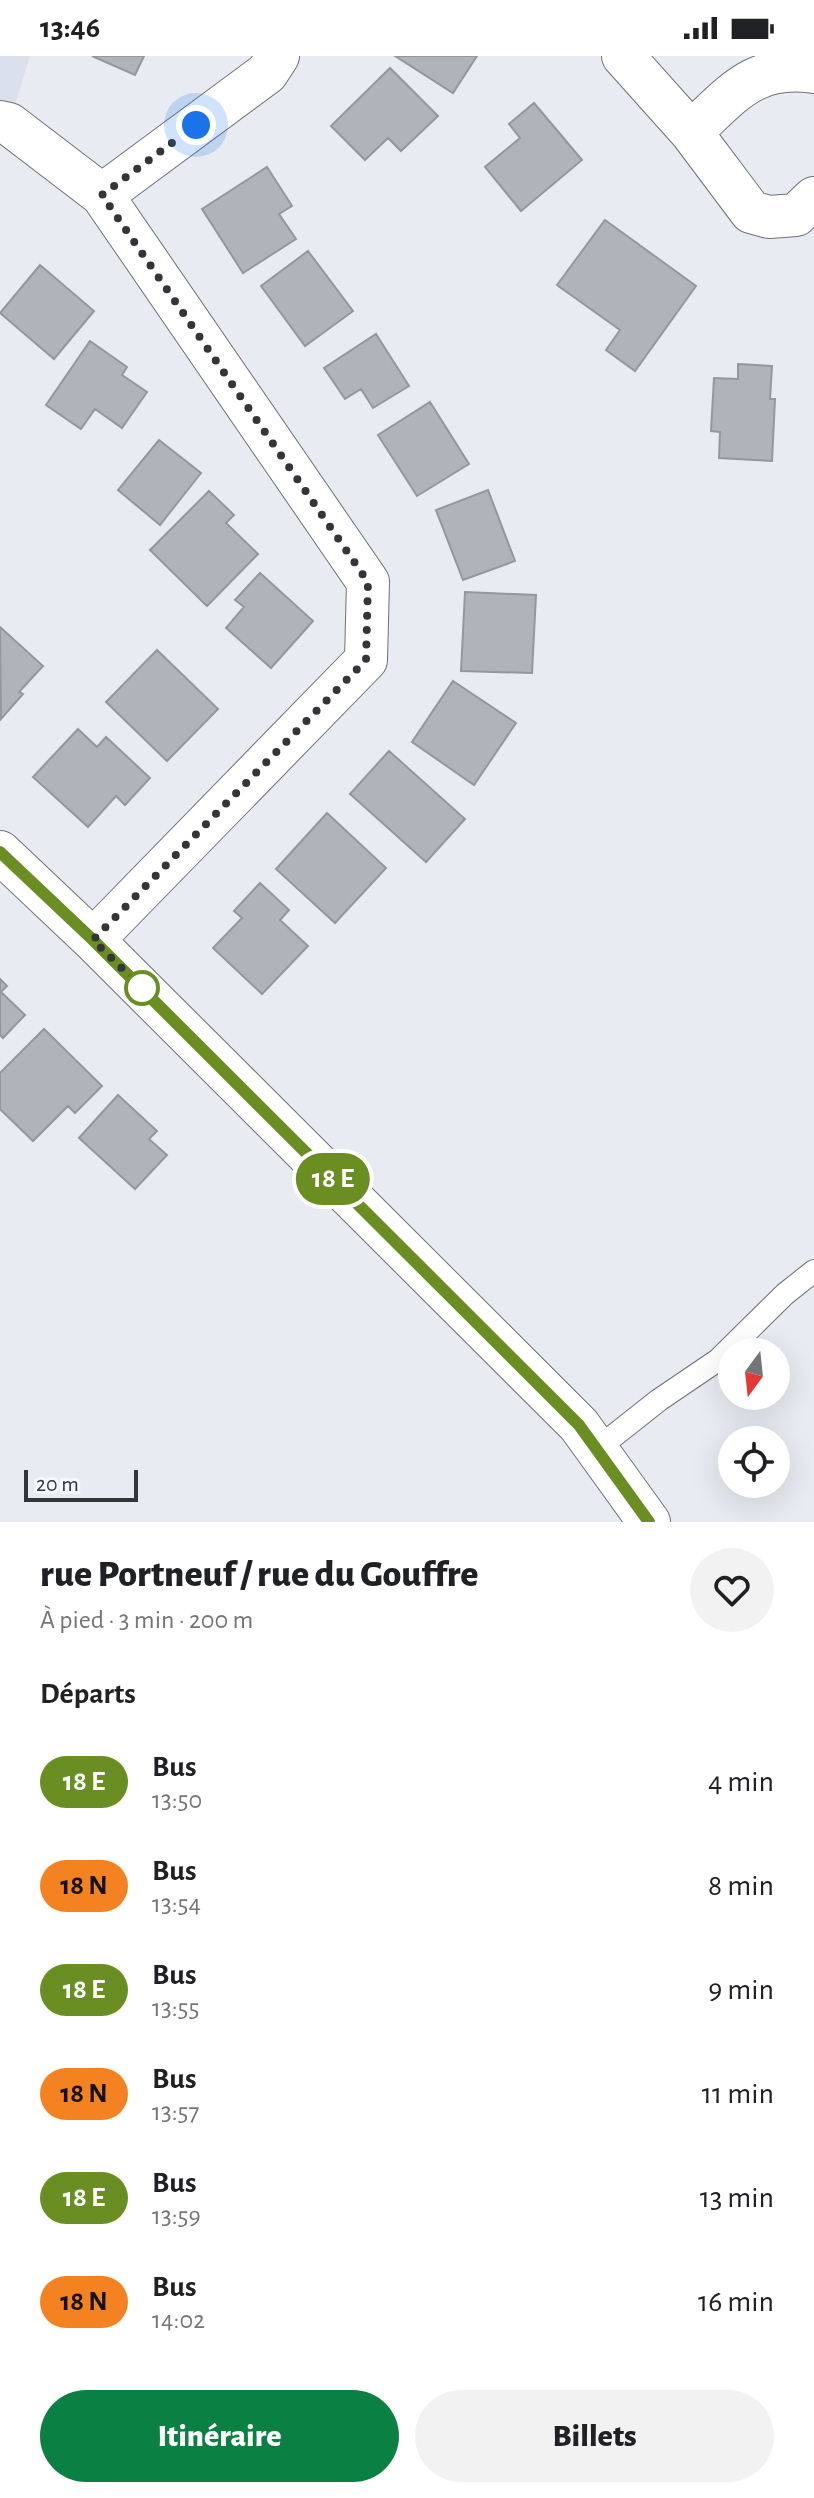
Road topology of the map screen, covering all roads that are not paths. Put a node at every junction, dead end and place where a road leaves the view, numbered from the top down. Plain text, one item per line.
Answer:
1 (278, 56) edge
2 (623, 56) edge
3 (814, 72) edge
4 (0, 122) edge
5 (691, 132) junction
6 (102, 195) junction
7 (814, 198) edge
8 (0, 852) edge
9 (93, 940) junction
10 (814, 1271) edge
11 (597, 1449) junction
12 (649, 1522) edge

1 - 6 street
2 - 5 street
3 - 5 street
4 - 6 street
5 - 7 street
6 - 9 street
8 - 9 street
9 - 11 street
10 - 11 lane
11 - 12 street

